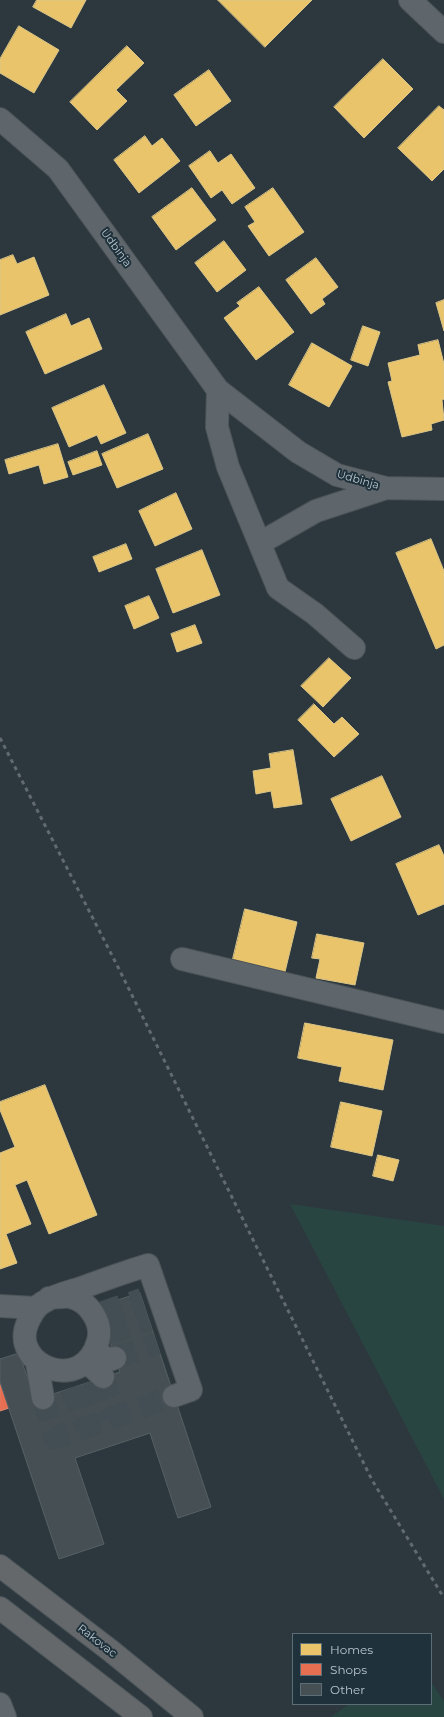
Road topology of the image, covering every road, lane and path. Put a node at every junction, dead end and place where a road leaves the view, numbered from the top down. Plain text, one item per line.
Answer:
1 (410, 0) edge
2 (444, 32) edge
3 (0, 119) edge
4 (218, 390) junction
5 (386, 488) junction
6 (444, 489) edge
7 (260, 543) junction
8 (354, 648) dead end
9 (182, 959) dead end
10 (444, 1022) edge
11 (42, 1303) junction
12 (0, 1306) edge
13 (0, 1318) edge
14 (24, 1330) junction
15 (174, 1396) tunnel mouth
16 (0, 1566) edge
17 (0, 1608) edge
18 (0, 1704) edge
19 (5, 1717) edge
20 (141, 1717) edge
21 (192, 1717) edge

1 - 2 street
3 - 4 street, Udbinja
4 - 5 street, Udbinja
4 - 7 street
5 - 6 street
5 - 7 street, Udbinja
7 - 8 street
9 - 10 street
11 - 12 street
11 - 14 street
11 - 14 street
11 - 15 street
13 - 14 street
16 - 21 highway, Rakovac
17 - 20 highway
18 - 19 main road

